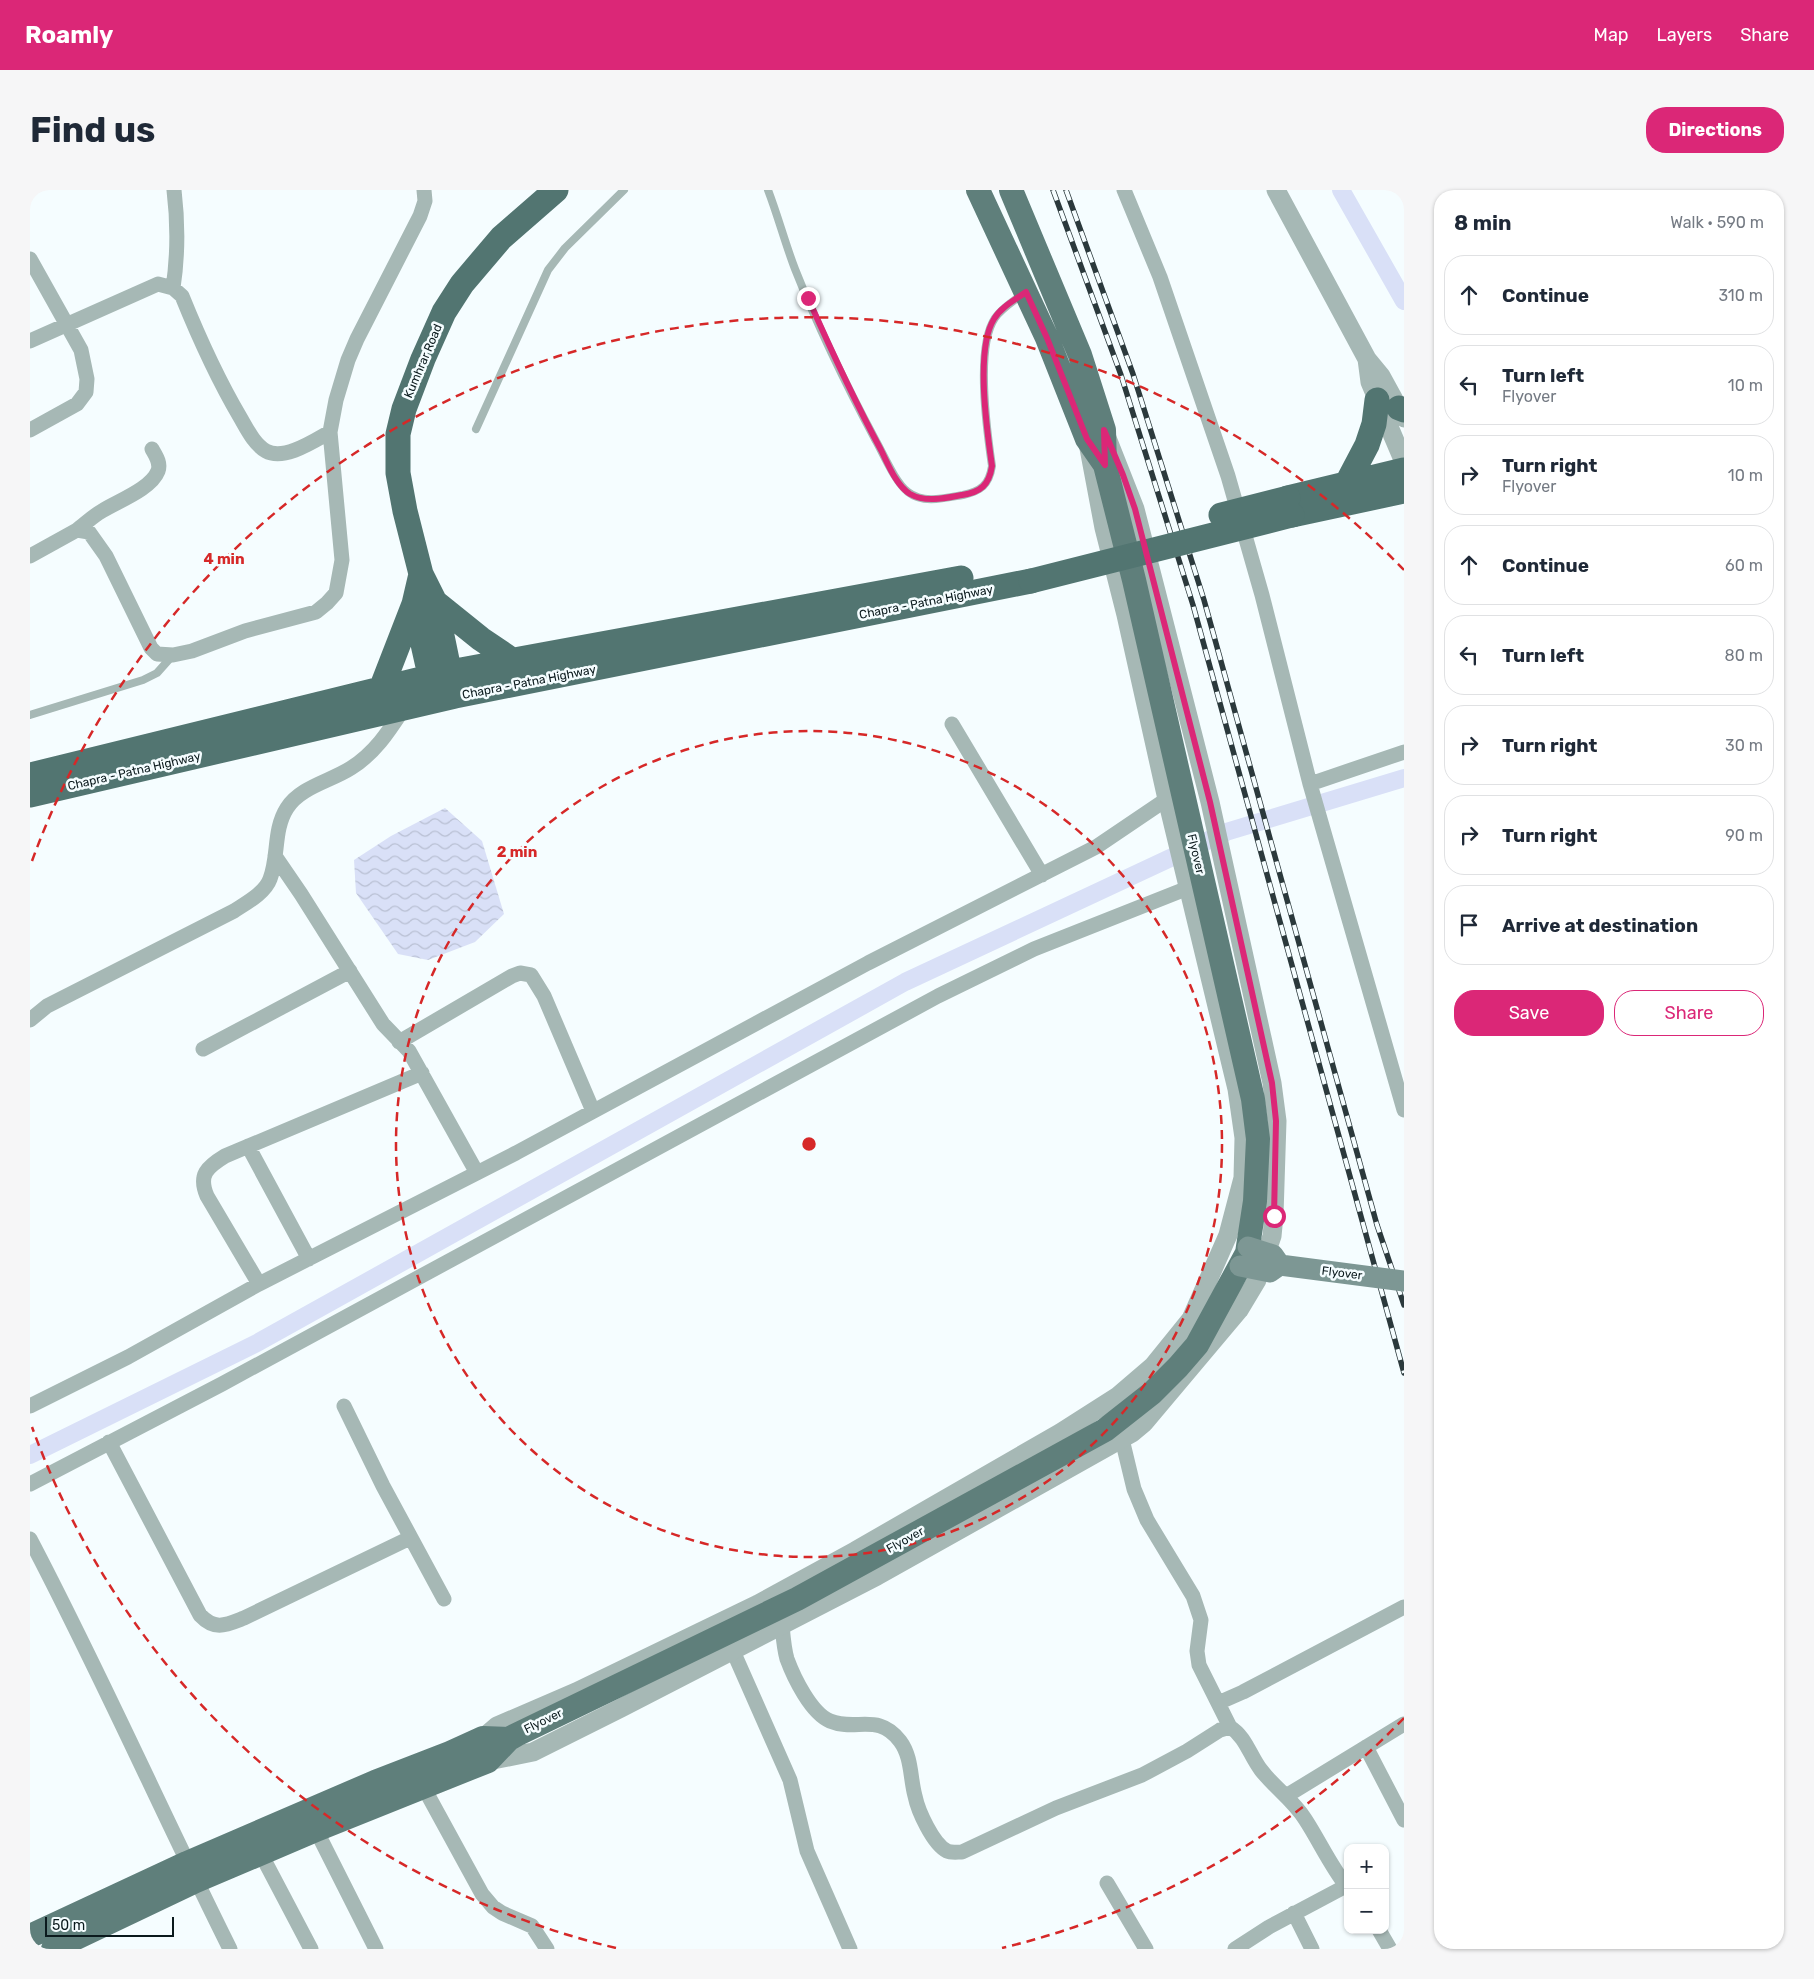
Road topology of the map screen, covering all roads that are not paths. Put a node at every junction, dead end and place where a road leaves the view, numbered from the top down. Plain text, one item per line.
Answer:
1 (174, 190) edge
2 (424, 190) edge
3 (556, 190) edge
4 (624, 190) edge
5 (768, 190) edge
6 (978, 190) edge
7 (1011, 190) edge
8 (1124, 190) edge
9 (1276, 190) edge
10 (30, 259) edge
11 (173, 288) junction
12 (1026, 292) junction
13 (67, 324) junction
14 (30, 341) edge
15 (1396, 409) edge
16 (476, 429) dead end
17 (30, 430) edge
18 (330, 432) junction
19 (1095, 434) junction
20 (152, 449) dead end
21 (1404, 462) edge
22 (1404, 470) edge
23 (1347, 483) junction
24 (1404, 491) edge
25 (1290, 506) junction
26 (77, 530) junction
27 (30, 556) edge
28 (1029, 574) junction
29 (425, 603) junction
30 (173, 655) junction
31 (512, 660) junction
32 (440, 674) junction
33 (381, 689) junction
34 (445, 699) junction
35 (404, 708) junction
36 (30, 715) edge
37 (952, 724) dead end
38 (1404, 752) edge
39 (30, 775) edge
40 (1310, 784) junction
41 (30, 795) edge
42 (1167, 799) junction
43 (275, 856) junction
44 (1042, 875) junction
45 (1186, 880) junction
46 (350, 971) junction
47 (30, 1020) edge
48 (399, 1042) junction
49 (203, 1049) dead end
50 (422, 1073) junction
51 (1404, 1110) edge
52 (593, 1111) junction
53 (248, 1146) junction
54 (477, 1173) junction
55 (1244, 1256) junction
56 (309, 1259) junction
57 (1404, 1281) edge
58 (259, 1284) junction
59 (30, 1406) edge
60 (344, 1406) dead end
61 (1122, 1439) junction
62 (110, 1442) junction
63 (30, 1484) edge
64 (410, 1538) junction
65 (30, 1539) edge
66 (444, 1599) dead end
67 (1404, 1607) edge
68 (782, 1625) junction
69 (733, 1651) junction
70 (1218, 1703) junction
71 (1404, 1724) edge
72 (1230, 1727) junction
73 (512, 1736) junction
74 (484, 1738) junction
75 (1366, 1747) junction
76 (488, 1761) junction
77 (424, 1788) junction
78 (1286, 1796) junction
79 (1404, 1820) edge
80 (316, 1830) junction
81 (261, 1854) junction
82 (192, 1872) junction
83 (1107, 1883) dead end
84 (1344, 1883) edge
85 (1344, 1888) edge
86 (1294, 1913) junction
87 (1381, 1934) edge
88 (30, 1936) edge
89 (1237, 1948) edge
90 (53, 1949) edge
91 (230, 1949) edge
92 (311, 1949) edge
93 (376, 1949) edge
94 (547, 1949) edge
95 (850, 1949) edge
96 (1146, 1949) edge
97 (1312, 1949) edge
98 (1390, 1949) edge

1 - 11 street
2 - 18 street
3 - 29 highway, Kumhrar Road
4 - 16 lane
5 - 12 lane
6 - 12 main road
7 - 19 main road
8 - 40 street
9 - 15 street
10 - 13 street
11 - 13 street
11 - 18 street
12 - 19 main road
13 - 14 street
13 - 17 street
15 - 21 street
15 - 23 highway
18 - 30 street
19 - 42 street
19 - 55 main road, Flyover
19 - 61 street
20 - 26 street
22 - 23 highway
23 - 25 highway
24 - 25 highway
25 - 28 highway, bridge
26 - 27 street
26 - 30 street
28 - 31 highway, Chapra - Patna Highway
28 - 34 highway, Chapra - Patna Highway
29 - 31 highway
29 - 32 highway, Kumhrar Road
29 - 33 highway
30 - 36 lane
31 - 32 highway, Chapra - Patna Highway
32 - 33 highway, Chapra - Patna Highway
32 - 34 highway, Kumhrar Road
33 - 39 highway, Chapra - Patna Highway
34 - 35 highway, Chapra - Patna Highway
35 - 41 highway, Chapra - Patna Highway
35 - 43 street
37 - 44 street
38 - 40 street
40 - 51 street
42 - 44 street
42 - 45 street
43 - 46 street
43 - 47 street
44 - 52 street
45 - 62 street
45 - 74 street
46 - 48 street
46 - 49 street
48 - 50 street
48 - 52 street
50 - 53 street
50 - 54 street
52 - 54 street
53 - 56 street
53 - 58 street
54 - 56 street
55 - 57 main road, Flyover, bridge
55 - 73 main road, Flyover
56 - 58 street
58 - 59 street
60 - 64 street
61 - 68 street
61 - 70 street
62 - 63 street
62 - 64 street
64 - 66 street
65 - 82 street
67 - 70 street
68 - 69 street
68 - 72 street
69 - 76 street
69 - 95 street
70 - 72 street
71 - 75 street
72 - 78 street
73 - 74 main road, Flyover
73 - 76 main road, Flyover
74 - 82 main road
75 - 78 street
75 - 79 street
76 - 77 main road
77 - 80 main road
77 - 94 street
78 - 84 street
80 - 81 main road
80 - 93 street
81 - 82 main road
81 - 92 street
82 - 88 main road
82 - 90 main road
82 - 91 street
83 - 96 street
85 - 86 street
86 - 89 street
86 - 97 street
87 - 98 street

